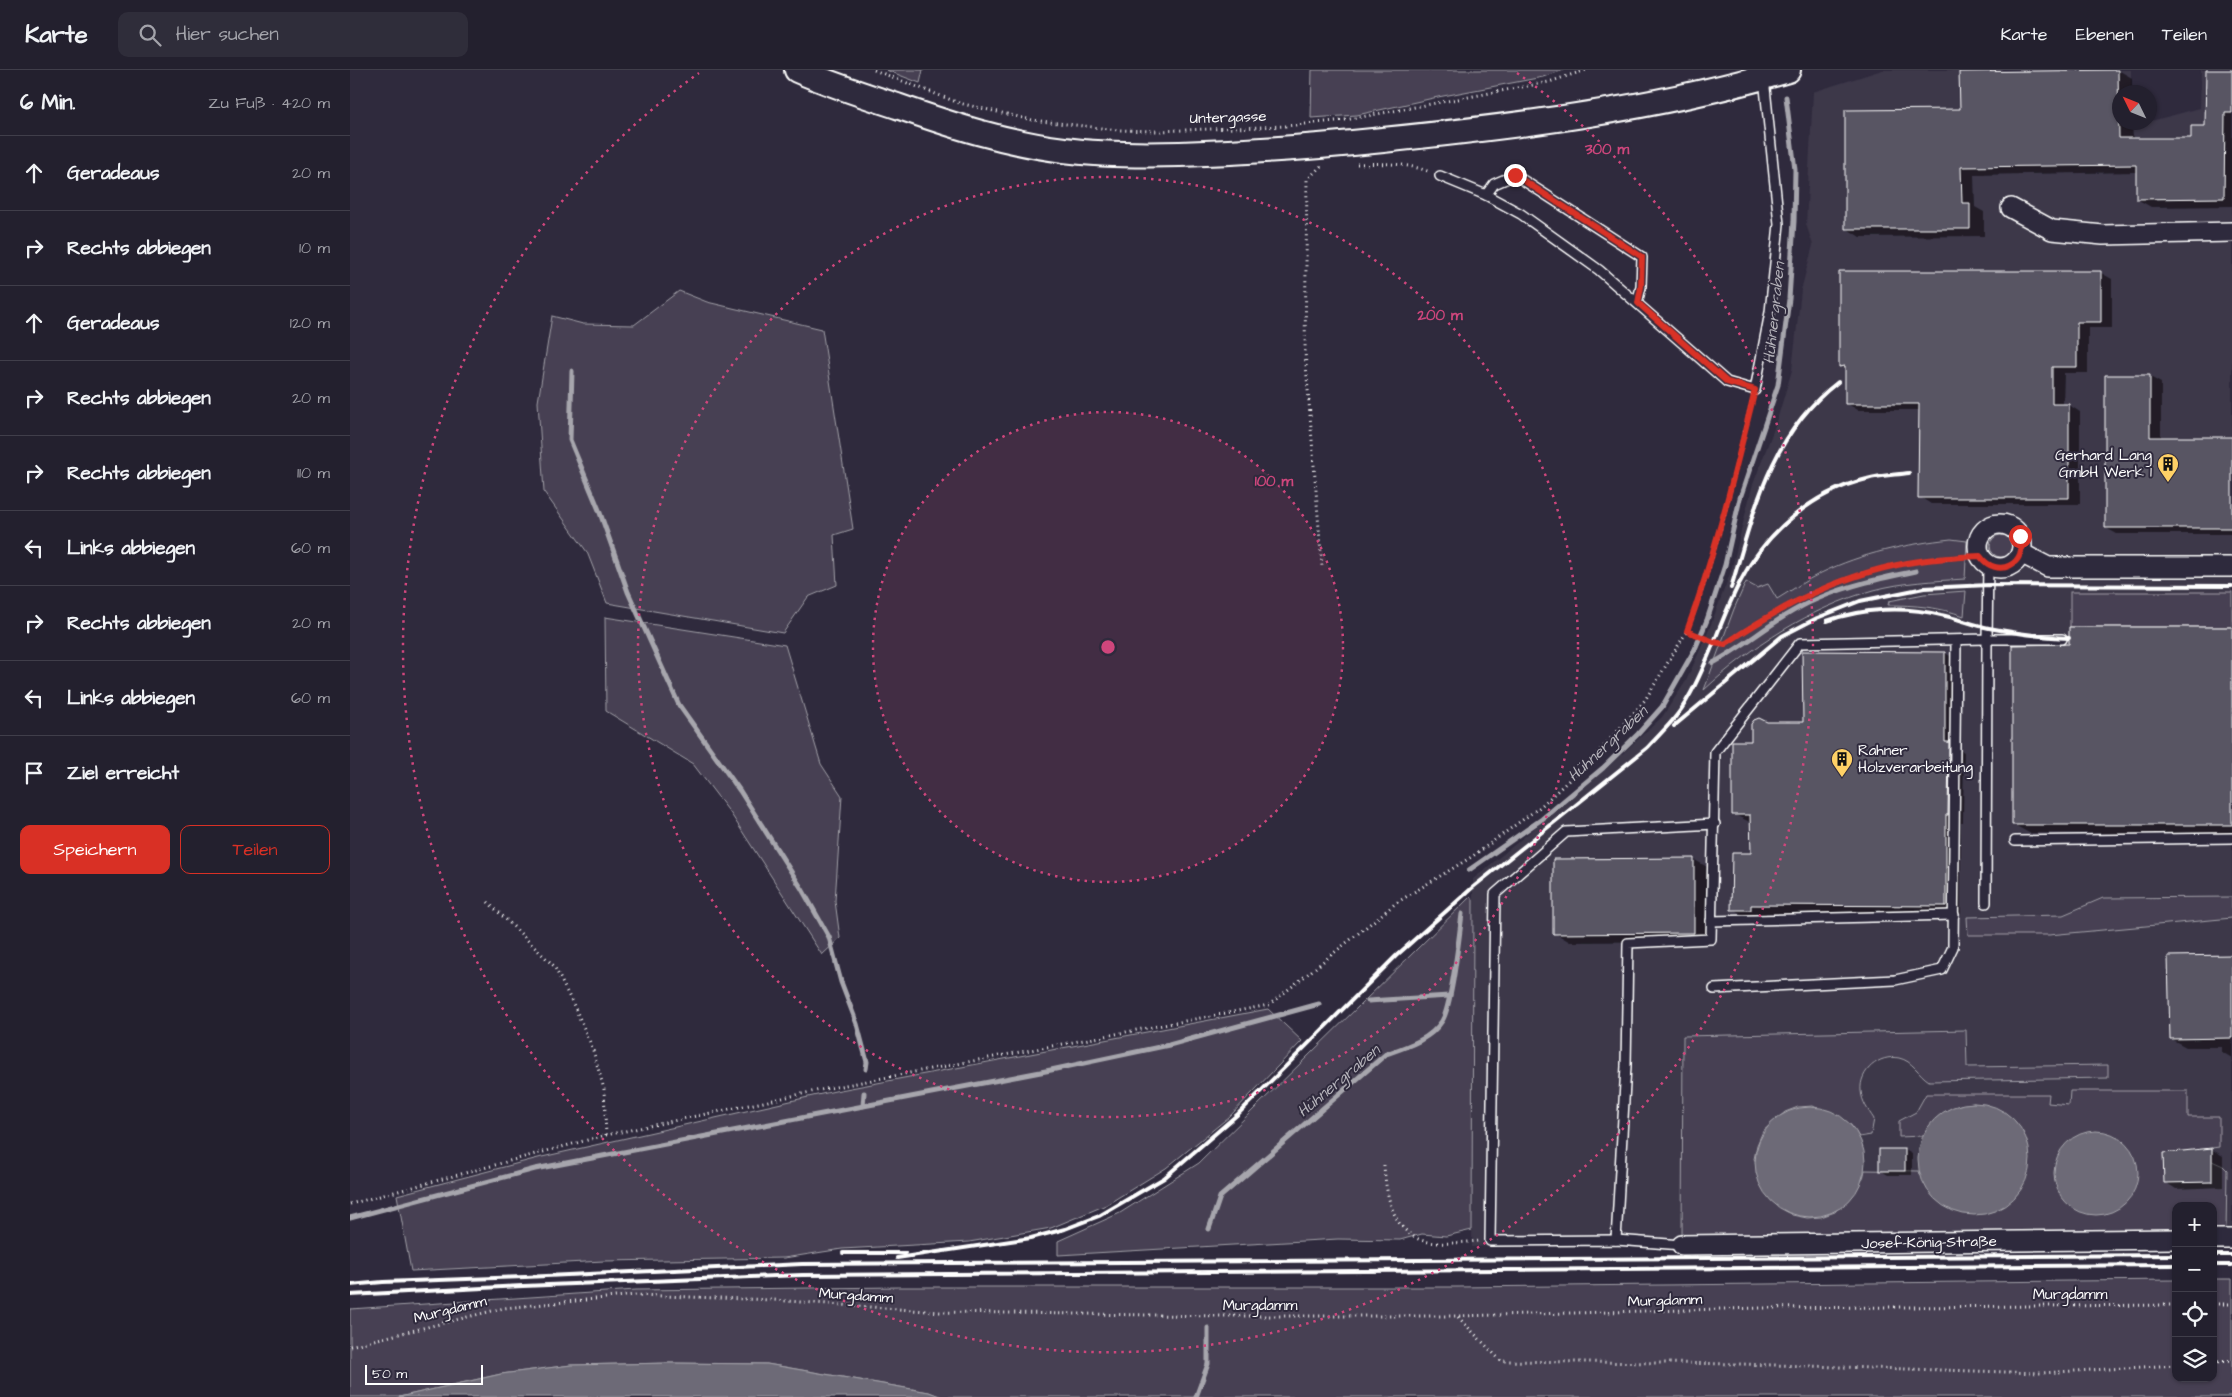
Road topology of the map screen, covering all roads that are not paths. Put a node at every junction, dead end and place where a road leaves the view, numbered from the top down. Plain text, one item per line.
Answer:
1 (797, 70) edge
2 (1788, 70) edge
3 (1764, 77) junction
4 (1440, 176) road end
5 (1486, 195) junction
6 (2011, 208) dead end
7 (2232, 232) edge
8 (1638, 303) junction
9 (2022, 553) junction
10 (1984, 560) junction
11 (2232, 567) edge
12 (1987, 639) junction
13 (2062, 639) dead end
14 (1956, 641) junction
15 (1715, 824) junction
16 (2232, 838) edge
17 (2015, 840) dead end
18 (1986, 903) dead end
19 (1954, 915) junction
20 (1711, 921) junction
21 (1714, 989) dead end
22 (2172, 1239) edge
23 (2217, 1239) edge
24 (2232, 1239) edge
25 (1616, 1240) junction
26 (1682, 1245) joint

1 - 3 street
2 - 3 street
3 - 8 lane
4 - 5 lane
5 - 8 lane
5 - 8 lane
6 - 7 street
9 - 10 street
9 - 10 street
9 - 11 street
10 - 12 lane
12 - 13 lane
12 - 14 lane
12 - 18 lane
14 - 15 lane
14 - 19 lane
15 - 20 lane
15 - 25 lane
16 - 17 lane
19 - 20 lane
19 - 21 lane
20 - 25 lane
22 - 26 street, Josef-König-Straße
23 - 24 street
25 - 26 lane

